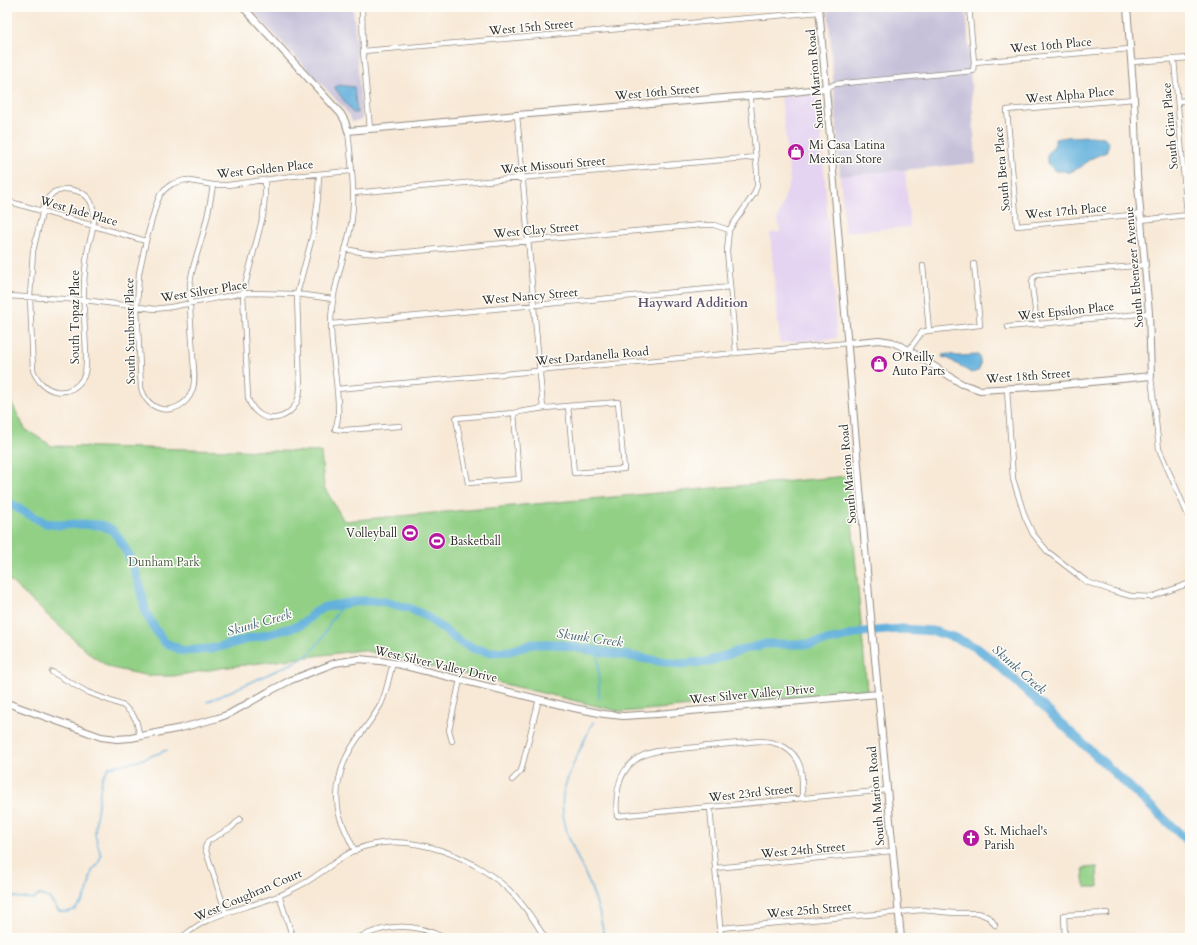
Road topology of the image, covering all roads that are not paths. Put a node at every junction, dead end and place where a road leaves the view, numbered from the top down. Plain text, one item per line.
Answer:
1 (243, 7) edge
2 (362, 7) edge
3 (969, 7) edge
4 (979, 7) edge
5 (1127, 7) edge
6 (820, 9) edge
7 (1130, 49) junction
8 (363, 51) junction
9 (1190, 58) edge
10 (1174, 59) junction
11 (974, 62) junction
12 (1132, 62) junction
13 (827, 88) junction
14 (750, 95) junction
15 (1134, 99) junction
16 (1190, 100) edge
17 (1179, 101) junction
18 (1007, 110) joint
19 (518, 115) junction
20 (370, 129) junction
21 (348, 132) junction
22 (756, 157) junction
23 (351, 171) junction
24 (319, 174) junction
25 (523, 177) junction
26 (265, 181) junction
27 (213, 185) junction
28 (162, 192) joint
29 (353, 193) junction
30 (7, 201) edge
31 (42, 211) junction
32 (1188, 215) edge
33 (1141, 217) junction
34 (94, 225) junction
35 (1018, 226) joint
36 (729, 230) junction
37 (529, 240) junction
38 (146, 241) junction
39 (345, 249) junction
40 (974, 264) dead end
41 (1145, 265) junction
42 (923, 266) dead end
43 (730, 287) junction
44 (243, 292) junction
45 (297, 294) junction
46 (7, 296) edge
47 (30, 297) junction
48 (333, 299) junction
49 (84, 300) junction
50 (190, 303) junction
51 (534, 305) junction
52 (137, 307) junction
53 (1149, 313) junction
54 (331, 324) junction
55 (1036, 324) junction
56 (1008, 327) dead end
57 (929, 330) junction
58 (848, 343) junction
59 (909, 350) junction
60 (736, 354) junction
61 (540, 371) junction
62 (1151, 376) junction
63 (337, 389) junction
64 (1007, 389) junction
65 (568, 406) junction
66 (543, 408) junction
67 (514, 413) junction
68 (400, 426) dead end
69 (1190, 520) edge
70 (1190, 583) edge
71 (393, 663) junction
72 (52, 672) dead end
73 (460, 680) junction
74 (878, 694) junction
75 (539, 699) junction
76 (7, 703) edge
77 (140, 737) junction
78 (452, 742) dead end
79 (512, 780) dead end
80 (887, 790) junction
81 (802, 798) junction
82 (710, 808) junction
83 (240, 819) dead end
84 (355, 850) junction
85 (892, 851) junction
86 (715, 868) junction
87 (279, 895) junction
88 (898, 912) junction
89 (1107, 912) dead end
90 (226, 913) junction
91 (994, 924) dead end
92 (720, 928) junction
93 (181, 938) edge
94 (293, 938) edge
95 (357, 938) edge
96 (445, 938) edge
97 (544, 938) edge
98 (721, 938) edge
99 (901, 938) edge
100 (1065, 938) edge

1 - 21 street
2 - 8 street
3 - 4 street
3 - 11 street
5 - 7 street, South Ebenezer Avenue
6 - 8 street, West 15th Street
6 - 13 street, South Marion Road
7 - 11 street, West 16th Place
7 - 12 street, South Ebenezer Avenue
8 - 20 street
9 - 10 street
10 - 12 street
10 - 17 street, South Gina Place
11 - 13 street, West 16th Street
12 - 15 street, South Ebenezer Avenue
13 - 14 street, West 16th Street
13 - 58 street, South Marion Road
14 - 19 street, West 16th Street
14 - 22 street
15 - 18 street, West Alpha Place
15 - 33 street, South Ebenezer Avenue
16 - 17 street
17 - 32 street, South Gina Place
18 - 35 street, South Beta Place
19 - 20 street, West 16th Street
19 - 25 street
20 - 21 street, West 16th Street
21 - 23 street
22 - 25 street, West Missouri Street
22 - 36 street
23 - 24 street, West Golden Place
23 - 29 street
24 - 26 street, West Golden Place
24 - 45 street
25 - 29 street, West Missouri Street
25 - 37 street
26 - 27 street, West Golden Place
26 - 44 street
27 - 28 street, West Golden Place
27 - 50 street
28 - 38 street, South Sunburst Place
29 - 39 street
30 - 31 street, West Jade Place
31 - 34 street, West Jade Place
31 - 34 street, South Topaz Place
31 - 47 street
32 - 33 street, West 17th Place
33 - 35 street, West 17th Place
33 - 41 street, South Ebenezer Avenue
34 - 38 street, West Jade Place
34 - 49 street, South Topaz Place
36 - 37 street, West Clay Street
36 - 43 street
37 - 39 street, West Clay Street
37 - 51 street
38 - 52 street, South Sunburst Place
39 - 48 street
40 - 57 street
41 - 53 street, South Ebenezer Avenue
41 - 55 street
42 - 57 street
43 - 51 street, West Nancy Street
43 - 60 street
44 - 45 street, West Silver Place
44 - 45 street
44 - 50 street, West Silver Place
45 - 48 street, West Silver Place
46 - 47 street, West Silver Place
47 - 49 street, West Silver Place
47 - 49 street, South Topaz Place
48 - 54 street
49 - 52 street, West Silver Place
50 - 52 street, West Silver Place
50 - 52 street, South Sunburst Place
51 - 54 street, West Nancy Street
51 - 61 street
53 - 55 street, West Epsilon Place
53 - 62 street, South Ebenezer Avenue
54 - 63 street
55 - 56 street, West Epsilon Place
57 - 59 street
58 - 59 street, West 18th Street
58 - 60 street, West Dardanella Road
58 - 74 street, South Marion Road
59 - 64 street, West 18th Street
60 - 61 street, West Dardanella Road
61 - 63 street, West Dardanella Road
61 - 66 street
62 - 64 street, West 18th Street
62 - 69 street, South Ebenezer Avenue
63 - 68 street
64 - 70 street
65 - 65 street
65 - 66 street
66 - 67 street
67 - 67 street
71 - 73 street, West Silver Valley Drive
71 - 77 street, West Silver Valley Drive
71 - 84 street
72 - 77 street
73 - 75 street, West Silver Valley Drive
73 - 78 street
74 - 75 street, West Silver Valley Drive
74 - 80 street, South Marion Road
75 - 79 street
76 - 77 street, West Silver Valley Drive
80 - 81 street, West 23rd Street
80 - 85 street, South Marion Road
81 - 82 street, West 23rd Street
81 - 82 street, West 23rd Street
82 - 86 street
83 - 90 street
84 - 87 street, West Coughran Court
84 - 97 street, West Coughran Court
85 - 86 street, West 24th Street
85 - 88 street, South Marion Road
86 - 92 street
87 - 90 street, West Coughran Court
87 - 94 street
88 - 91 street, West 25th Street
88 - 92 street, West 25th Street
88 - 99 street, South Marion Road
89 - 100 street
90 - 93 street, West Coughran Court
92 - 98 street
95 - 96 street

